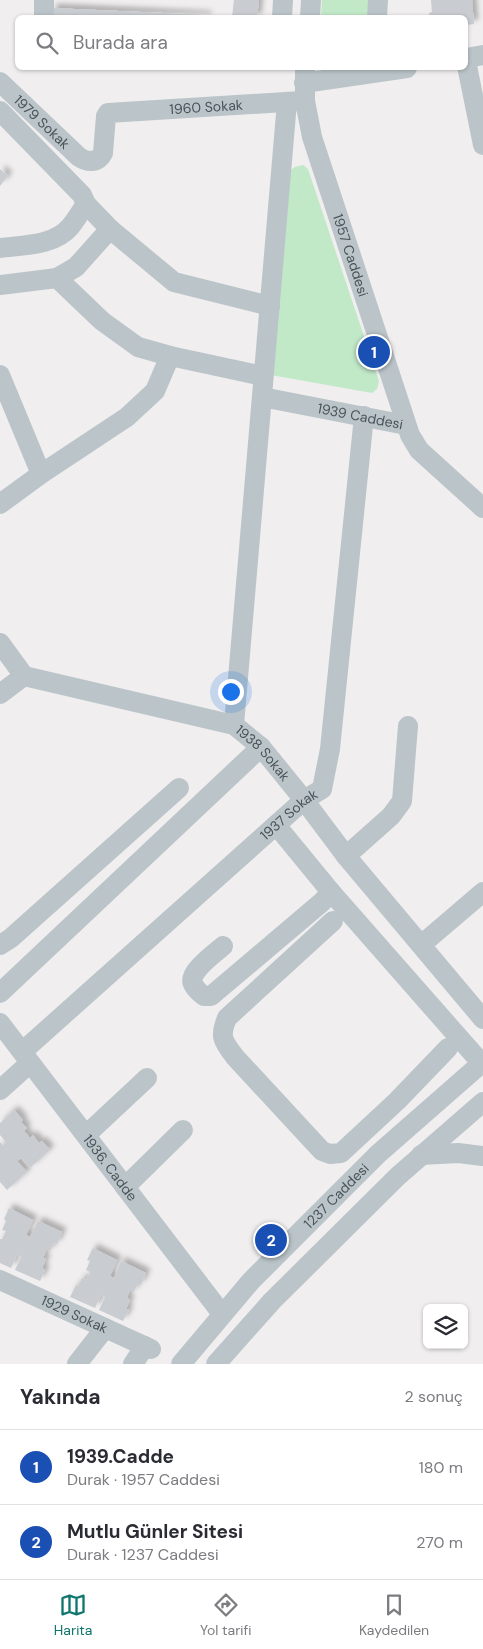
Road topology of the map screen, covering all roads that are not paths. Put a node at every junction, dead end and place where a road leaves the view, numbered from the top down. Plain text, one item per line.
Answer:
1 (44, 0) edge
2 (283, 0) edge
3 (311, 0) edge
4 (378, 0) edge
5 (44, 15) edge
6 (282, 15) edge
7 (310, 15) edge
8 (377, 15) edge
9 (483, 55) edge
10 (468, 59) edge
11 (373, 70) edge
12 (468, 70) edge
13 (0, 82) edge
14 (300, 88) edge
15 (0, 111) edge
16 (108, 112) joint
17 (483, 145) edge
18 (86, 204) junction
19 (110, 229) junction
20 (0, 248) edge
21 (57, 278) junction
22 (0, 285) edge
23 (270, 306) junction
24 (170, 356) junction
25 (264, 376) junction
26 (0, 378) edge
27 (262, 397) junction
28 (364, 416) junction
29 (406, 425) junction
30 (41, 474) junction
31 (0, 504) edge
32 (483, 508) edge
33 (0, 643) edge
34 (24, 676) junction
35 (0, 694) edge
36 (234, 725) junction
37 (408, 726) dead end
38 (261, 747) junction
39 (179, 788) dead end
40 (304, 800) junction
41 (150, 814) junction
42 (276, 825) junction
43 (168, 835) junction
44 (346, 856) junction
45 (331, 892) junction
46 (483, 892) edge
47 (333, 921) dead end
48 (0, 945) edge
49 (421, 945) junction
50 (223, 946) dead end
51 (0, 993) edge
52 (482, 1017) edge
53 (1, 1027) edge
54 (448, 1048) dead end
55 (27, 1057) junction
56 (482, 1063) edge
57 (147, 1078) dead end
58 (0, 1090) edge
59 (397, 1101) junction
60 (483, 1102) edge
61 (416, 1120) junction
62 (183, 1130) dead end
63 (86, 1135) junction
64 (421, 1155) junction
65 (483, 1156) edge
66 (125, 1187) junction
67 (0, 1280) edge
68 (222, 1314) junction
69 (106, 1328) junction
70 (78, 1364) edge
71 (133, 1364) edge
72 (181, 1364) edge
73 (216, 1364) edge

1 - 5 street
2 - 6 street
3 - 7 street
4 - 8 street
9 - 10 street
11 - 14 street, 1960 Sokak
12 - 17 street
13 - 16 street, 1979 Sokak
14 - 16 street, 1960 Sokak
14 - 23 street
14 - 29 street, 1957 Caddesi
15 - 18 street
18 - 19 street
18 - 20 street
19 - 21 street
19 - 23 street
21 - 22 street
21 - 24 street
23 - 25 street
24 - 25 street
24 - 30 street
25 - 27 street
26 - 30 street
27 - 28 street, 1939 Caddesi
27 - 36 street
28 - 29 street, 1939 Caddesi
28 - 40 street, 1937 Sokak
29 - 32 street, 1939 Caddesi
30 - 31 street
33 - 34 street
34 - 35 street
34 - 36 street, 1938 Sokak
36 - 38 street, 1938 Sokak
37 - 44 street
38 - 40 street, 1938 Sokak
38 - 43 street
39 - 41 street
40 - 42 street, 1937 Sokak
40 - 44 street, 1938 Sokak
41 - 43 street
41 - 48 street
42 - 45 street
42 - 55 street, 1937 Sokak
43 - 51 street
44 - 49 street, 1938 Sokak
45 - 50 street
45 - 56 street
46 - 49 street
47 - 59 street
49 - 52 street, 1938 Sokak
53 - 55 street, 1936. Cadde
54 - 59 street
55 - 58 street, 1937 Sokak
55 - 63 street, 1936. Cadde
56 - 61 street, 1237 Caddesi
57 - 63 street
59 - 61 street
60 - 64 street, 1237 Caddesi
61 - 68 street, 1237 Caddesi
62 - 66 street
63 - 66 street, 1936. Cadde
64 - 65 street
64 - 73 street, 1237 Caddesi
66 - 68 street, 1936. Cadde
67 - 69 street, 1929 Sokak
68 - 72 street, 1237 Caddesi
69 - 70 street
69 - 71 street, 1929 Sokak

